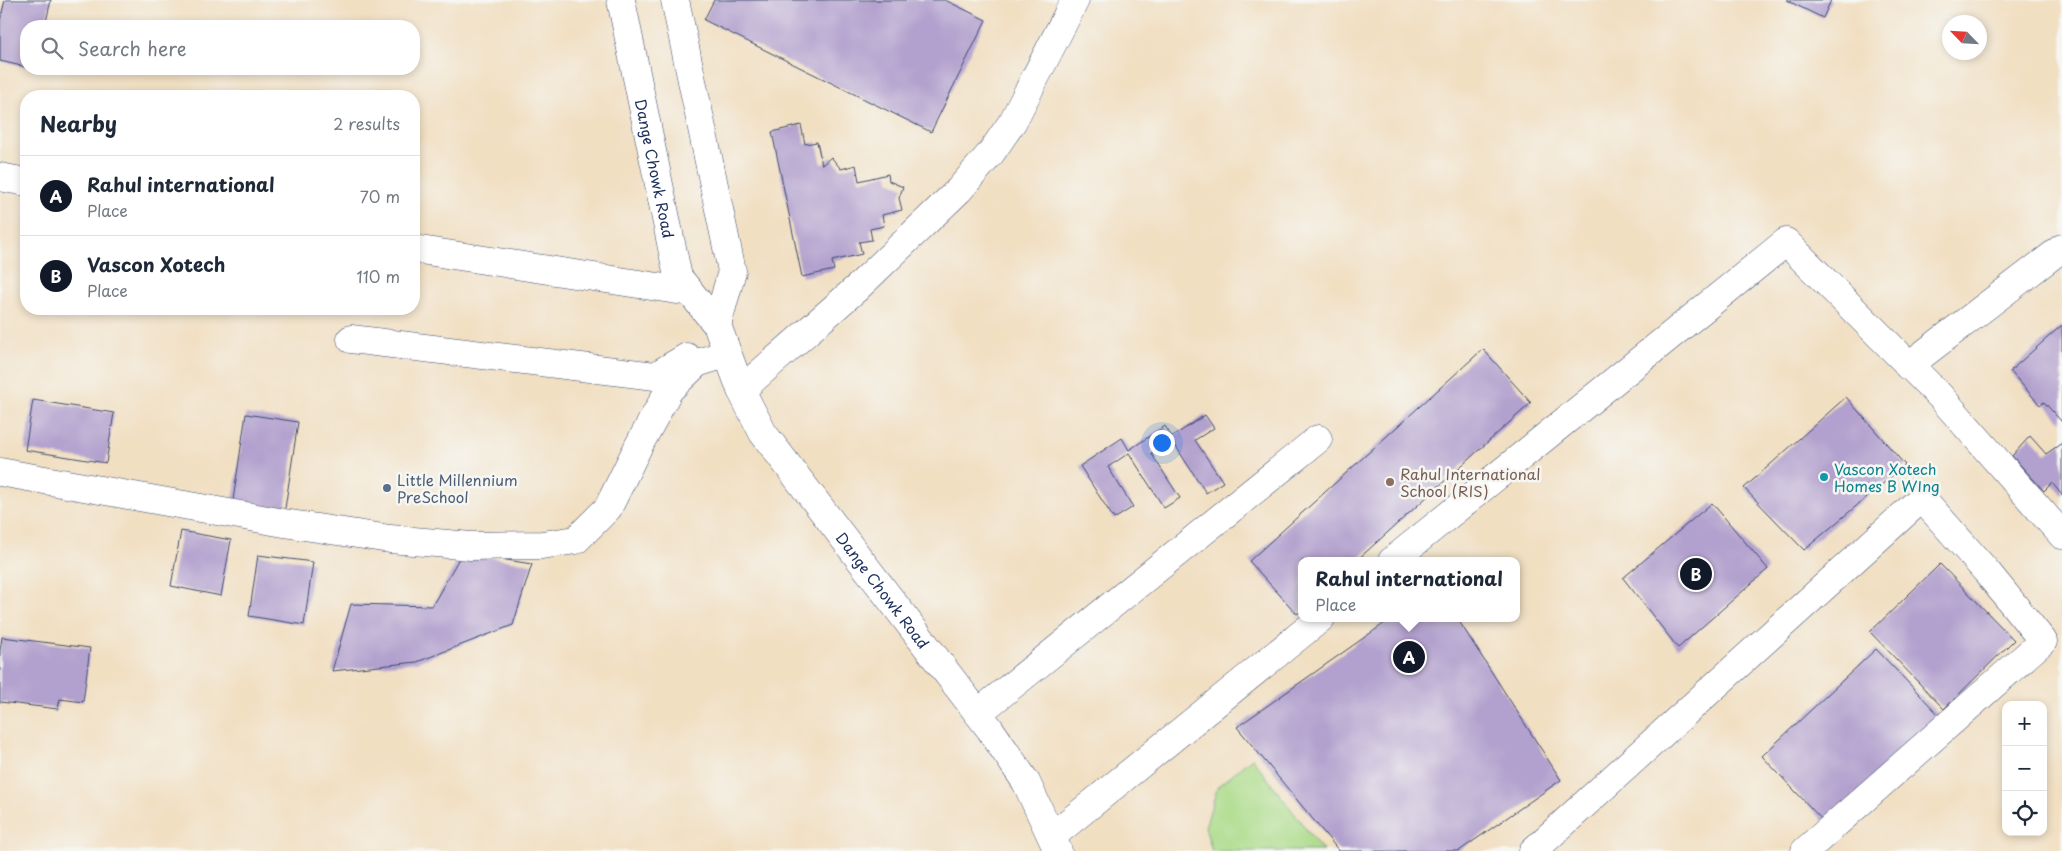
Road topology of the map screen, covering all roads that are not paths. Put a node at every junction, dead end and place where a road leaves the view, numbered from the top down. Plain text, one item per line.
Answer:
1 (621, 0) edge
2 (675, 0) edge
3 (1074, 0) edge
4 (0, 177) edge
5 (20, 181) edge
6 (2062, 248) edge
7 (420, 250) edge
8 (690, 292) junction
9 (351, 339) dead end
10 (722, 339) junction
11 (1908, 366) junction
12 (741, 390) junction
13 (1318, 439) dead end
14 (0, 472) edge
15 (2062, 535) edge
16 (1397, 557) edge
17 (1317, 622) edge
18 (978, 713) junction
19 (1055, 844) edge
20 (1533, 851) edge
21 (1805, 851) edge

1 - 8 street, Dange Chowk Road
2 - 10 street
3 - 12 street
4 - 5 street
6 - 11 street
7 - 8 street
8 - 10 street, Dange Chowk Road
9 - 10 street
10 - 12 street, Dange Chowk Road
10 - 14 street
11 - 15 street
11 - 16 street
12 - 18 street, Dange Chowk Road
13 - 18 street
17 - 19 street
18 - 19 street, Dange Chowk Road
20 - 21 street

